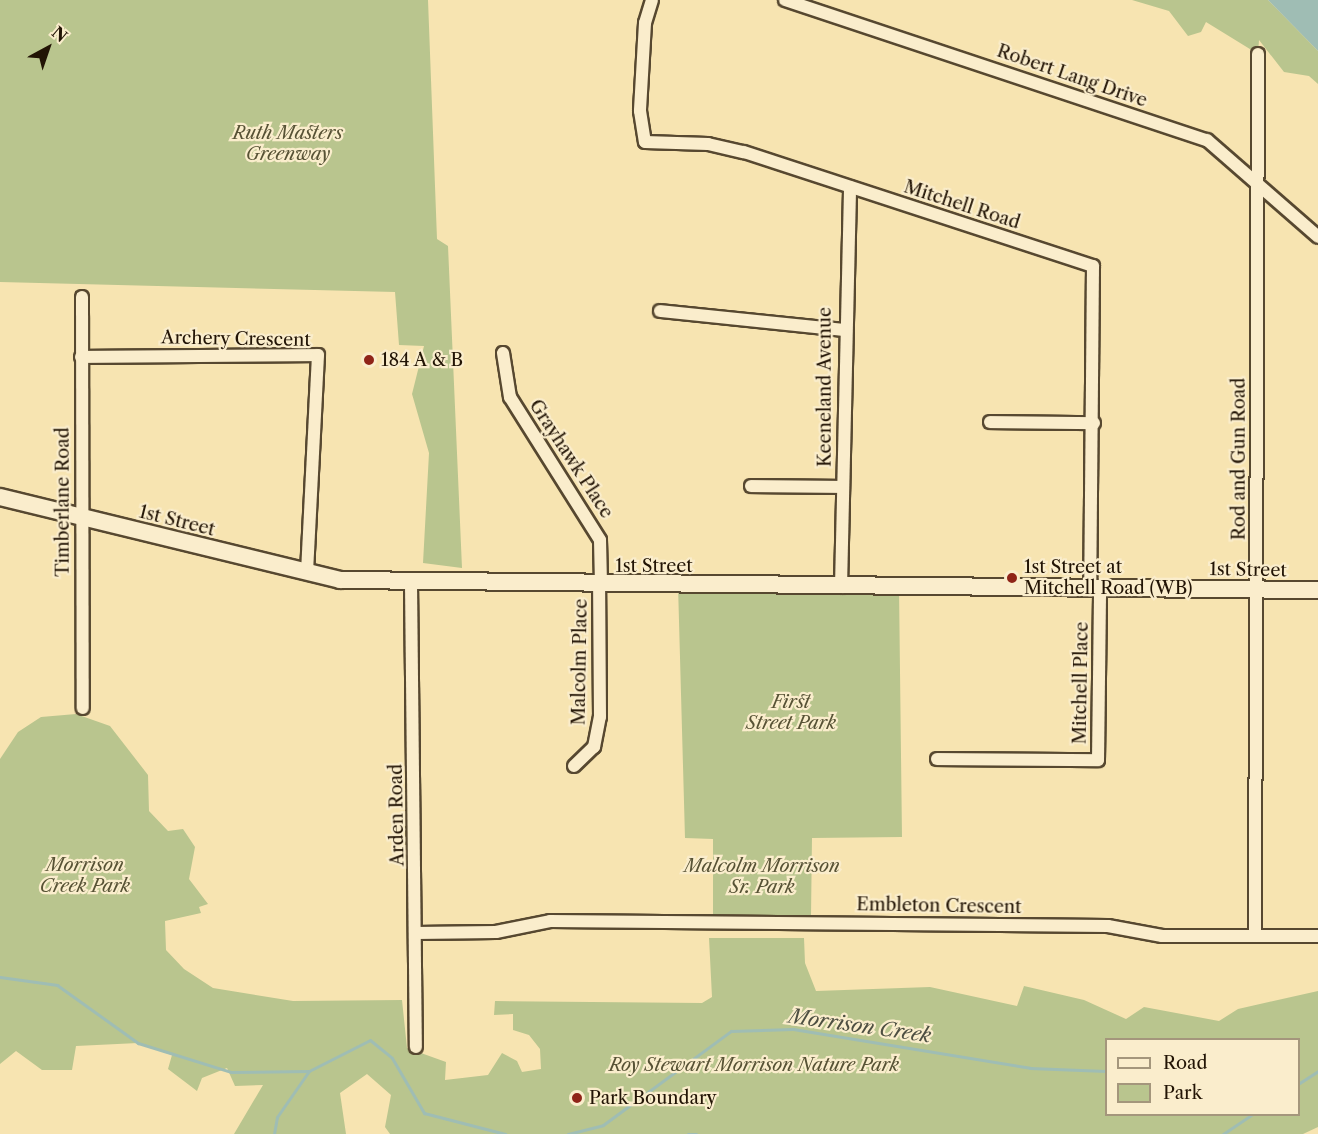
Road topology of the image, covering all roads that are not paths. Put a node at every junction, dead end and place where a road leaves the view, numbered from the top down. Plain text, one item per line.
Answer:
1 (652, 0) edge
2 (785, 0) edge
3 (1258, 54) dead end
4 (850, 187) junction
5 (1257, 188) junction
6 (1318, 237) edge
7 (82, 297) dead end
8 (660, 311) dead end
9 (843, 330) junction
10 (503, 353) dead end
11 (81, 357) junction
12 (990, 422) dead end
13 (1094, 423) junction
14 (752, 486) dead end
15 (843, 487) junction
16 (0, 497) edge
17 (80, 518) junction
18 (307, 573) junction
19 (411, 583) junction
20 (600, 585) junction
21 (841, 587) junction
22 (1095, 589) junction
23 (1256, 590) junction
24 (1318, 590) edge
25 (83, 708) dead end
26 (937, 759) dead end
27 (574, 766) dead end
28 (416, 933) junction
29 (1255, 936) junction
30 (1318, 936) edge
31 (416, 1047) dead end

1 - 4 street, Mitchell Road
2 - 5 street, Robert Lang Drive
3 - 5 street, Rod and Gun Road
4 - 9 street, Keeneland Avenue
4 - 13 street, Mitchell Road
5 - 6 street, Robert Lang Drive
5 - 23 street, Rod and Gun Road
7 - 11 street, Timberlane Road
8 - 9 street
9 - 15 street, Keeneland Avenue
10 - 20 street, Grayhawk Place
11 - 17 street, Timberlane Road
11 - 18 street, Archery Crescent
12 - 13 street
13 - 22 street, Mitchell Road
14 - 15 street
15 - 21 street, Keeneland Avenue
16 - 17 street, 1st Street
17 - 18 street, 1st Street
17 - 25 street, Timberlane Road
18 - 19 street, 1st Street
19 - 20 street, 1st Street
19 - 28 street, Arden Road
20 - 21 street, 1st Street
20 - 27 street, Malcolm Place
21 - 22 street, 1st Street
22 - 23 street, 1st Street
22 - 26 street, Mitchell Place
23 - 24 street, 1st Street
23 - 29 street, Rod and Gun Road
28 - 29 street, Embleton Crescent
28 - 31 street, Arden Road
29 - 30 street, Embleton Crescent

